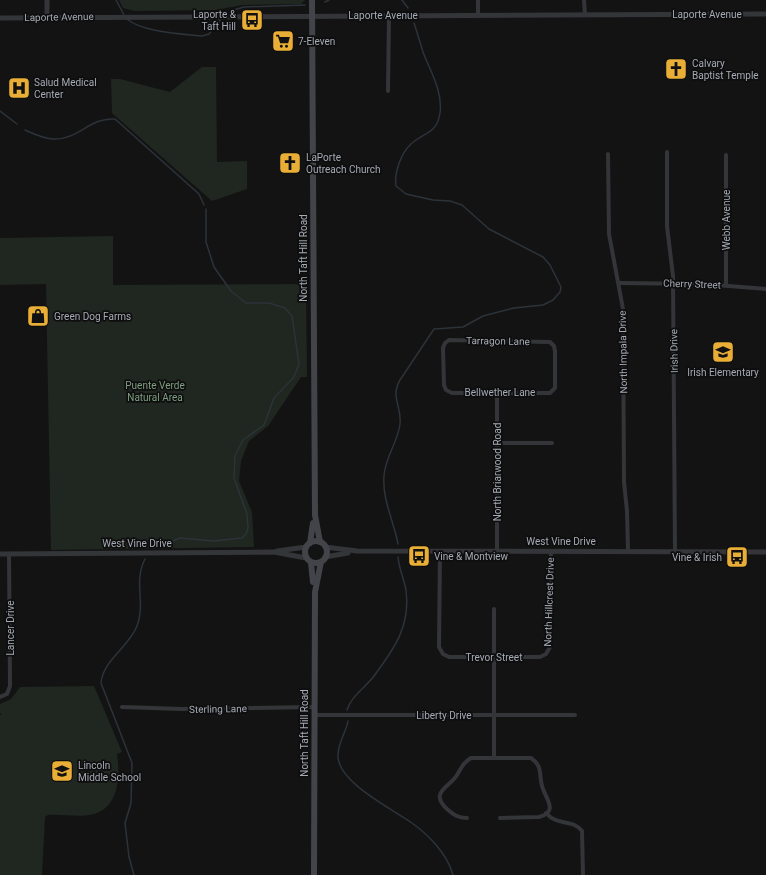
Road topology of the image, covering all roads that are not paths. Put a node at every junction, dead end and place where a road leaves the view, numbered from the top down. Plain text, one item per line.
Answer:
1 (47, 0) edge
2 (312, 0) edge
3 (478, 0) edge
4 (584, 0) edge
5 (766, 14) edge
6 (313, 15) junction
7 (389, 15) junction
8 (478, 15) junction
9 (585, 15) junction
10 (47, 17) junction
11 (0, 18) edge
12 (388, 91) dead end
13 (667, 152) dead end
14 (608, 154) dead end
15 (726, 155) dead end
16 (619, 283) junction
17 (673, 283) junction
18 (726, 286) junction
19 (766, 289) edge
20 (446, 390) joint
21 (553, 391) joint
22 (497, 392) junction
23 (497, 443) junction
24 (552, 443) dead end
25 (315, 515) junction
26 (320, 542) junction
27 (308, 545) junction
28 (325, 548) junction
29 (357, 551) junction
30 (440, 551) junction
31 (497, 551) junction
32 (551, 551) junction
33 (628, 551) junction
34 (675, 551) junction
35 (274, 552) junction
36 (766, 552) edge
37 (0, 554) edge
38 (9, 554) junction
39 (326, 557) junction
40 (306, 558) junction
41 (321, 562) junction
42 (311, 563) junction
43 (315, 592) junction
44 (494, 608) dead end
45 (547, 653) joint
46 (494, 657) junction
47 (0, 697) edge
48 (122, 707) dead end
49 (314, 707) junction
50 (314, 715) junction
51 (493, 715) junction
52 (575, 715) dead end
53 (494, 758) junction
54 (546, 814) junction
55 (467, 818) dead end
56 (500, 818) dead end
57 (314, 875) edge
58 (583, 875) edge

1 - 10 street
2 - 6 main road, North Taft Hill Road
3 - 8 street
4 - 9 street
5 - 9 street, Laporte Avenue
6 - 7 street, Laporte Avenue
6 - 10 street, Laporte Avenue
6 - 25 main road, North Taft Hill Road
7 - 8 street, Laporte Avenue
7 - 12 street
8 - 9 street, Laporte Avenue
10 - 11 street, Laporte Avenue
13 - 17 street, Irish Drive
14 - 16 street, North Impala Drive
15 - 18 street, Webb Avenue
16 - 17 street, Cherry Street
16 - 33 street, North Impala Drive
17 - 18 street, Cherry Street
17 - 34 street, Irish Drive
18 - 19 street, Cherry Street
20 - 21 street, Tarragon Lane
20 - 22 street, Bellwether Lane
21 - 22 street, Bellwether Lane
22 - 23 street, North Briarwood Road
23 - 24 street
23 - 31 street, North Briarwood Road
25 - 26 main road, North Taft Hill Road
25 - 27 main road, North Taft Hill Road
26 - 27 main road, West Vine Drive
26 - 28 main road
27 - 35 street, West Vine Drive
27 - 40 main road
28 - 29 street, West Vine Drive
28 - 39 main road
29 - 30 street, West Vine Drive
29 - 39 street, West Vine Drive
30 - 31 street, West Vine Drive
30 - 46 street, Trevor Street
31 - 32 street, West Vine Drive
32 - 33 street, West Vine Drive
32 - 45 street, North Hillcrest Drive
33 - 34 street, West Vine Drive
34 - 36 street, West Vine Drive
35 - 38 street, West Vine Drive
35 - 40 street, West Vine Drive
37 - 38 street, West Vine Drive
38 - 47 street, Lancer Drive
39 - 41 main road
40 - 42 main road
41 - 42 main road
41 - 43 main road, North Taft Hill Road
42 - 43 main road, North Taft Hill Road
43 - 49 main road, North Taft Hill Road
44 - 46 street
45 - 46 street, Trevor Street
46 - 51 street
48 - 49 street, Sterling Lane
49 - 50 main road, North Taft Hill Road
50 - 51 street, Liberty Drive
50 - 57 main road, North Taft Hill Road
51 - 52 street, Liberty Drive
51 - 53 street
53 - 54 street
53 - 55 street
54 - 56 street
54 - 58 street

